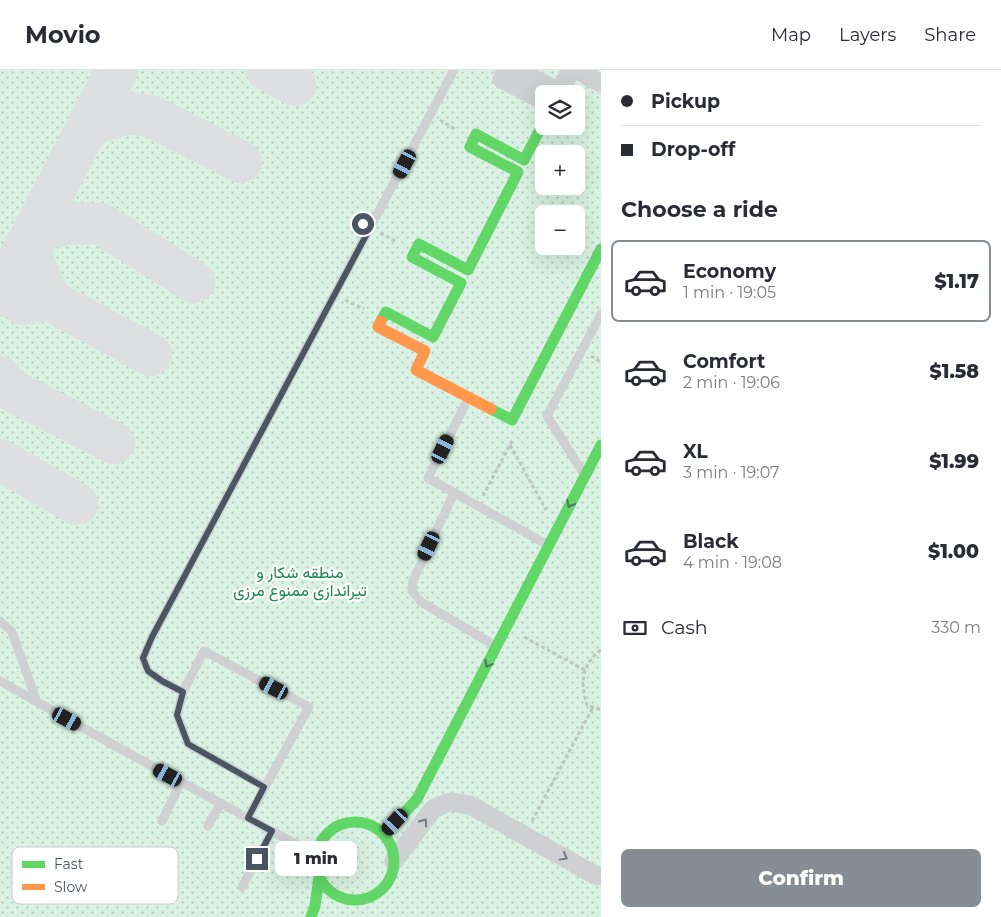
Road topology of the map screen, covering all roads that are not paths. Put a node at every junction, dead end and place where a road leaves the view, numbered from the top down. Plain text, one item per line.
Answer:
1 (454, 70) edge
2 (507, 70) edge
3 (518, 70) edge
4 (571, 70) edge
5 (577, 70) edge
6 (601, 83) edge
7 (535, 96) edge
8 (537, 135) edge
9 (601, 249) edge
10 (601, 314) edge
11 (465, 405) dead end
12 (601, 445) edge
13 (585, 476) junction
14 (454, 493) junction
15 (548, 546) junction
16 (0, 621) edge
17 (497, 646) junction
18 (0, 681) edge
19 (183, 692) junction
20 (37, 702) junction
21 (181, 782) junction
22 (264, 787) junction
23 (221, 803) junction
24 (248, 818) junction
25 (162, 821) dead end
26 (208, 826) dead end
27 (272, 831) junction
28 (384, 834) junction
29 (316, 855) junction
30 (394, 861) junction
31 (601, 876) edge
32 (319, 877) junction
33 (242, 887) dead end
34 (373, 896) junction
35 (358, 912) dead end
36 (311, 917) edge

1 - 19 lane
2 - 7 street
3 - 4 street
5 - 6 street
8 - 9 street
10 - 13 lane
11 - 14 lane
12 - 13 street
13 -> 15 street
14 - 15 lane
14 - 17 lane
15 - 17 street
16 - 20 lane
17 -> 28 street
18 - 20 lane
19 - 22 lane
19 - 22 lane
20 - 21 lane
21 - 23 lane
21 - 25 lane
22 - 24 lane
23 - 24 lane
23 - 26 lane
24 - 27 lane
27 - 29 lane
27 - 33 lane
28 - 29 street
28 - 30 street
29 - 32 street
30 -> 31 street
30 - 34 street
32 - 34 street
32 - 36 street
34 - 35 street

